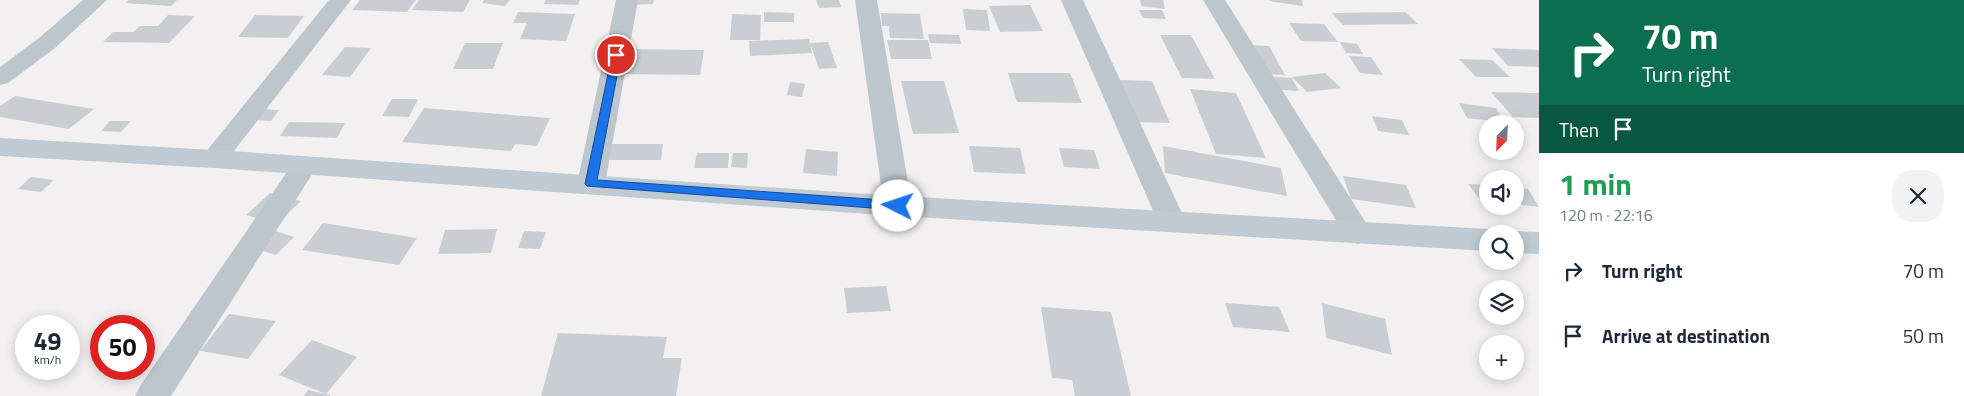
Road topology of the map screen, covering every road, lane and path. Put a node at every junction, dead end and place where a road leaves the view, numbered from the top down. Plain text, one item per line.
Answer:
1 (96, 0) edge
2 (340, 0) edge
3 (627, 0) edge
4 (866, 0) edge
5 (1072, 0) edge
6 (1214, 0) edge
7 (0, 78) edge
8 (0, 147) edge
9 (214, 159) junction
10 (305, 165) junction
11 (591, 184) junction
12 (898, 206) junction
13 (1172, 222) junction
14 (1358, 233) junction
15 (1479, 240) edge
16 (1524, 242) edge
17 (1539, 243) edge
18 (152, 396) edge

1 - 7 street
2 - 9 street
3 - 11 street
4 - 12 street
5 - 13 street
6 - 14 street
8 - 9 main road
9 - 10 main road
10 - 11 main road
10 - 18 street
11 - 12 main road
12 - 13 main road
13 - 14 main road
14 - 15 main road
16 - 17 main road

